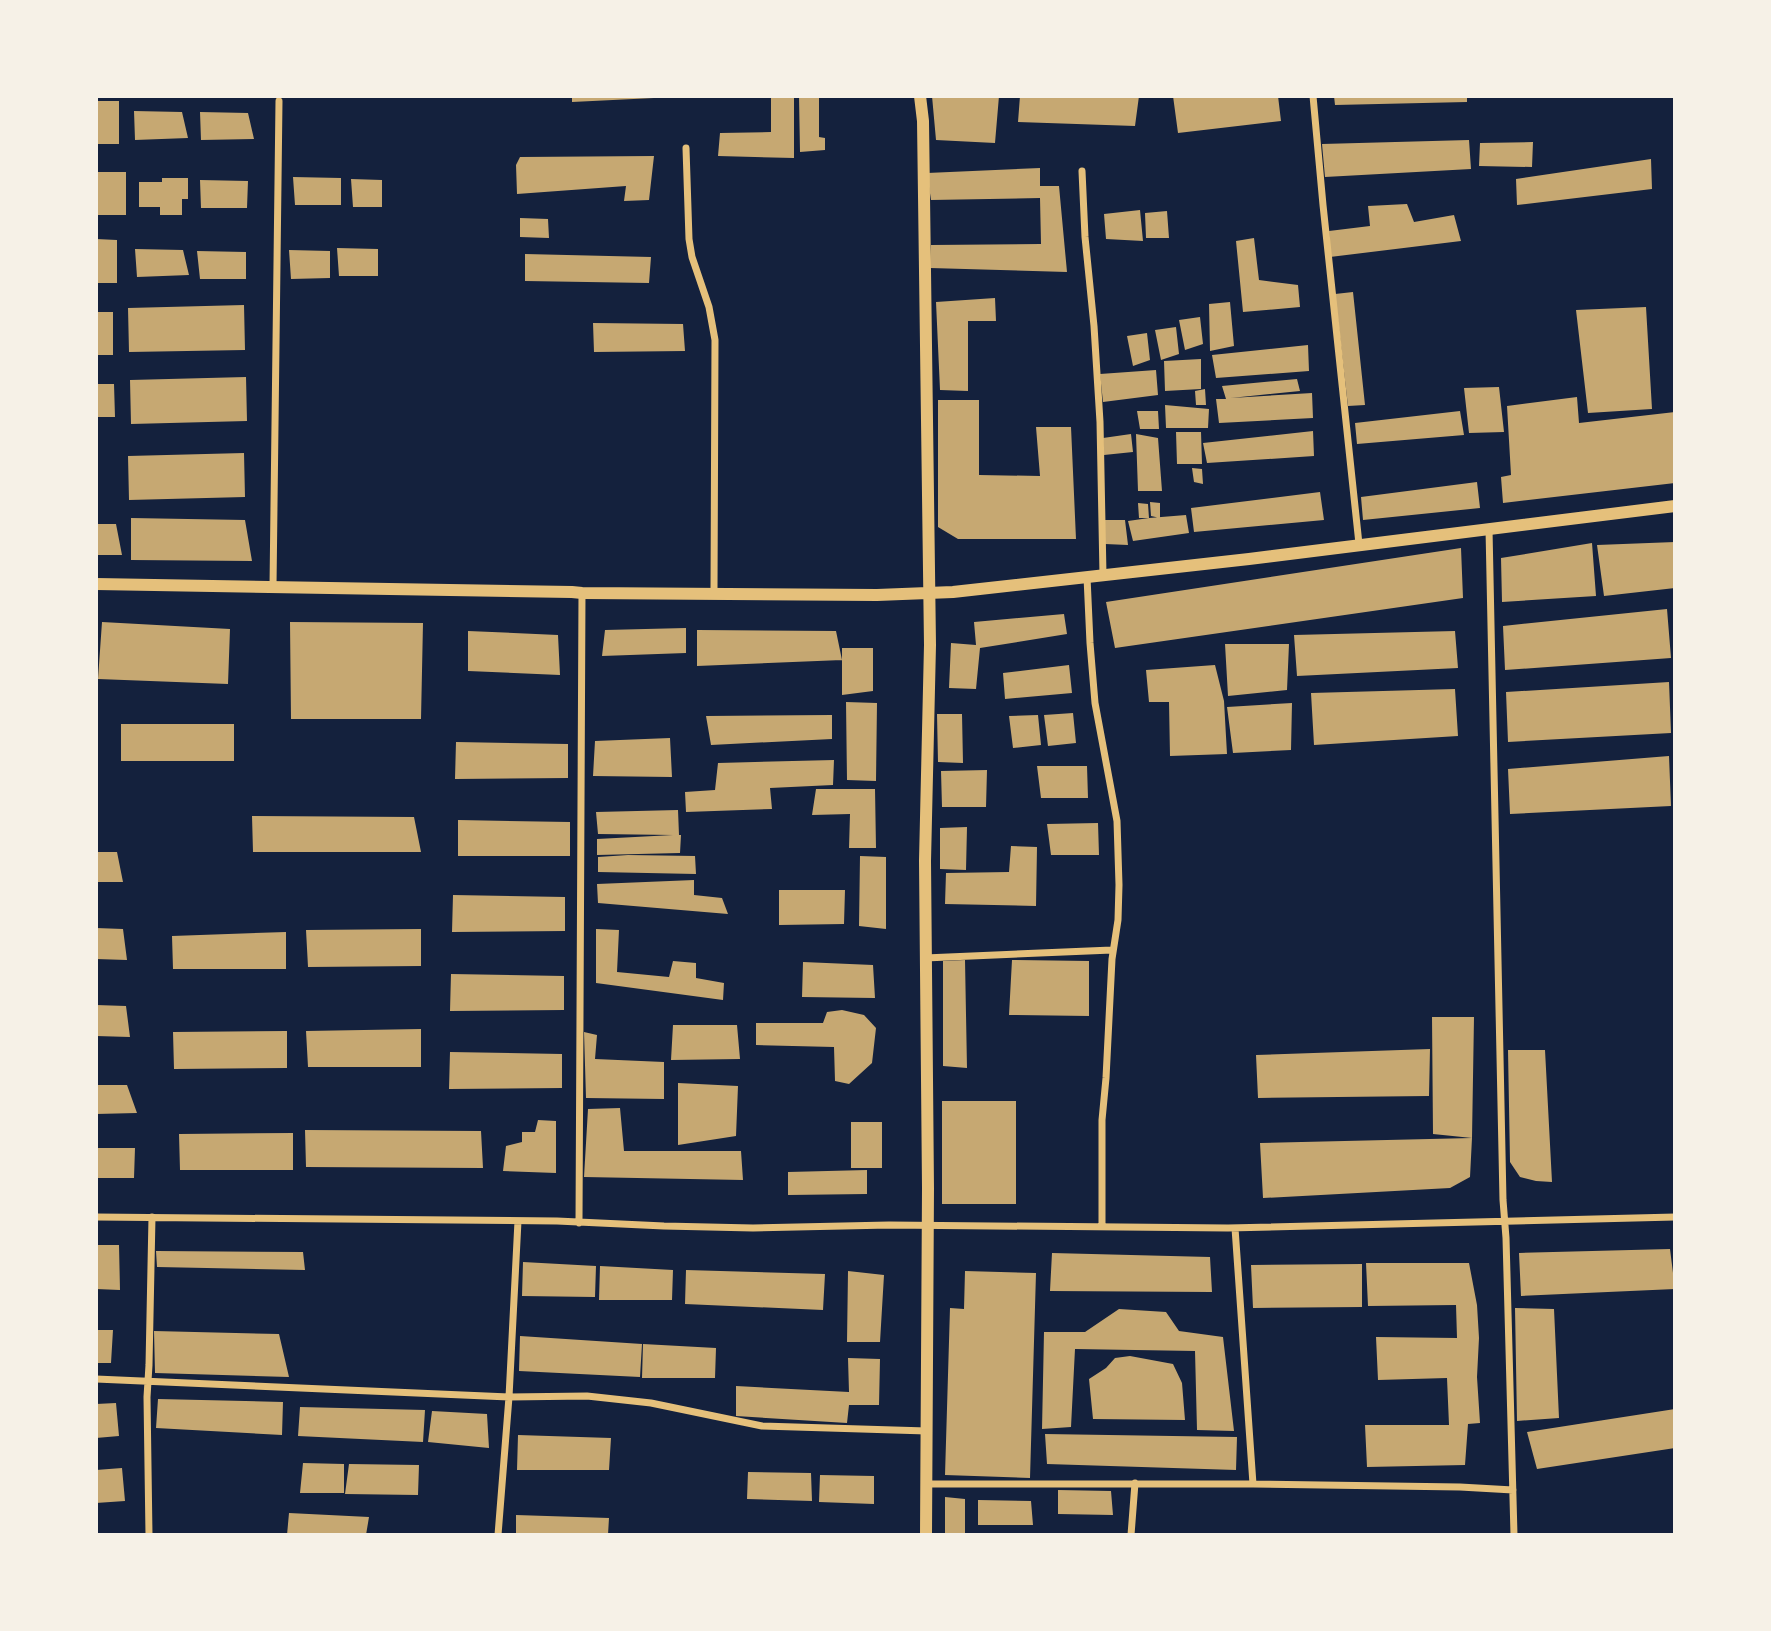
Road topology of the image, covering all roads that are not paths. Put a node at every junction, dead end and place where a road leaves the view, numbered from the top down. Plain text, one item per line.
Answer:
1 (920, 96) edge
2 (1313, 96) edge
3 (279, 101) dead end
4 (687, 148) dead end
5 (1082, 171) dead end
6 (1675, 506) edge
7 (1489, 529) junction
8 (1359, 544) junction
9 (1103, 575) junction
10 (1087, 577) junction
11 (96, 584) edge
12 (273, 588) junction
13 (582, 593) junction
14 (714, 593) junction
15 (930, 594) junction
16 (1112, 950) junction
17 (925, 958) junction
18 (96, 1217) edge
19 (152, 1217) junction
20 (1675, 1217) edge
21 (518, 1221) junction
22 (1505, 1221) junction
23 (579, 1223) junction
24 (928, 1225) junction
25 (1102, 1226) junction
26 (1235, 1228) junction
27 (96, 1379) edge
28 (148, 1381) junction
29 (509, 1397) junction
30 (927, 1431) junction
31 (1135, 1483) junction
32 (926, 1484) junction
33 (1253, 1484) junction
34 (1513, 1490) junction
35 (149, 1535) edge
36 (498, 1535) edge
37 (926, 1535) edge
38 (1131, 1535) edge
39 (1514, 1535) edge

1 - 15 street
2 - 8 street
3 - 12 street
4 - 14 street
5 - 9 street
6 - 7 street
7 - 8 street
7 - 22 street
8 - 9 street
9 - 10 street
10 - 15 street
10 - 16 street
11 - 12 street
12 - 13 street
13 - 14 street
13 - 23 street
14 - 15 street
15 - 17 street
16 - 17 street
16 - 25 street
17 - 24 street
18 - 19 street
19 - 21 street
19 - 28 street
20 - 22 street
21 - 23 street
21 - 29 street
22 - 26 street
22 - 34 street
23 - 24 street
24 - 25 street
24 - 30 street
25 - 26 street
26 - 33 street
27 - 28 street
28 - 29 street
28 - 35 street
29 - 30 street
29 - 36 street
30 - 32 street
31 - 32 street
31 - 33 street
31 - 38 street
32 - 37 street
33 - 34 street
34 - 39 street

